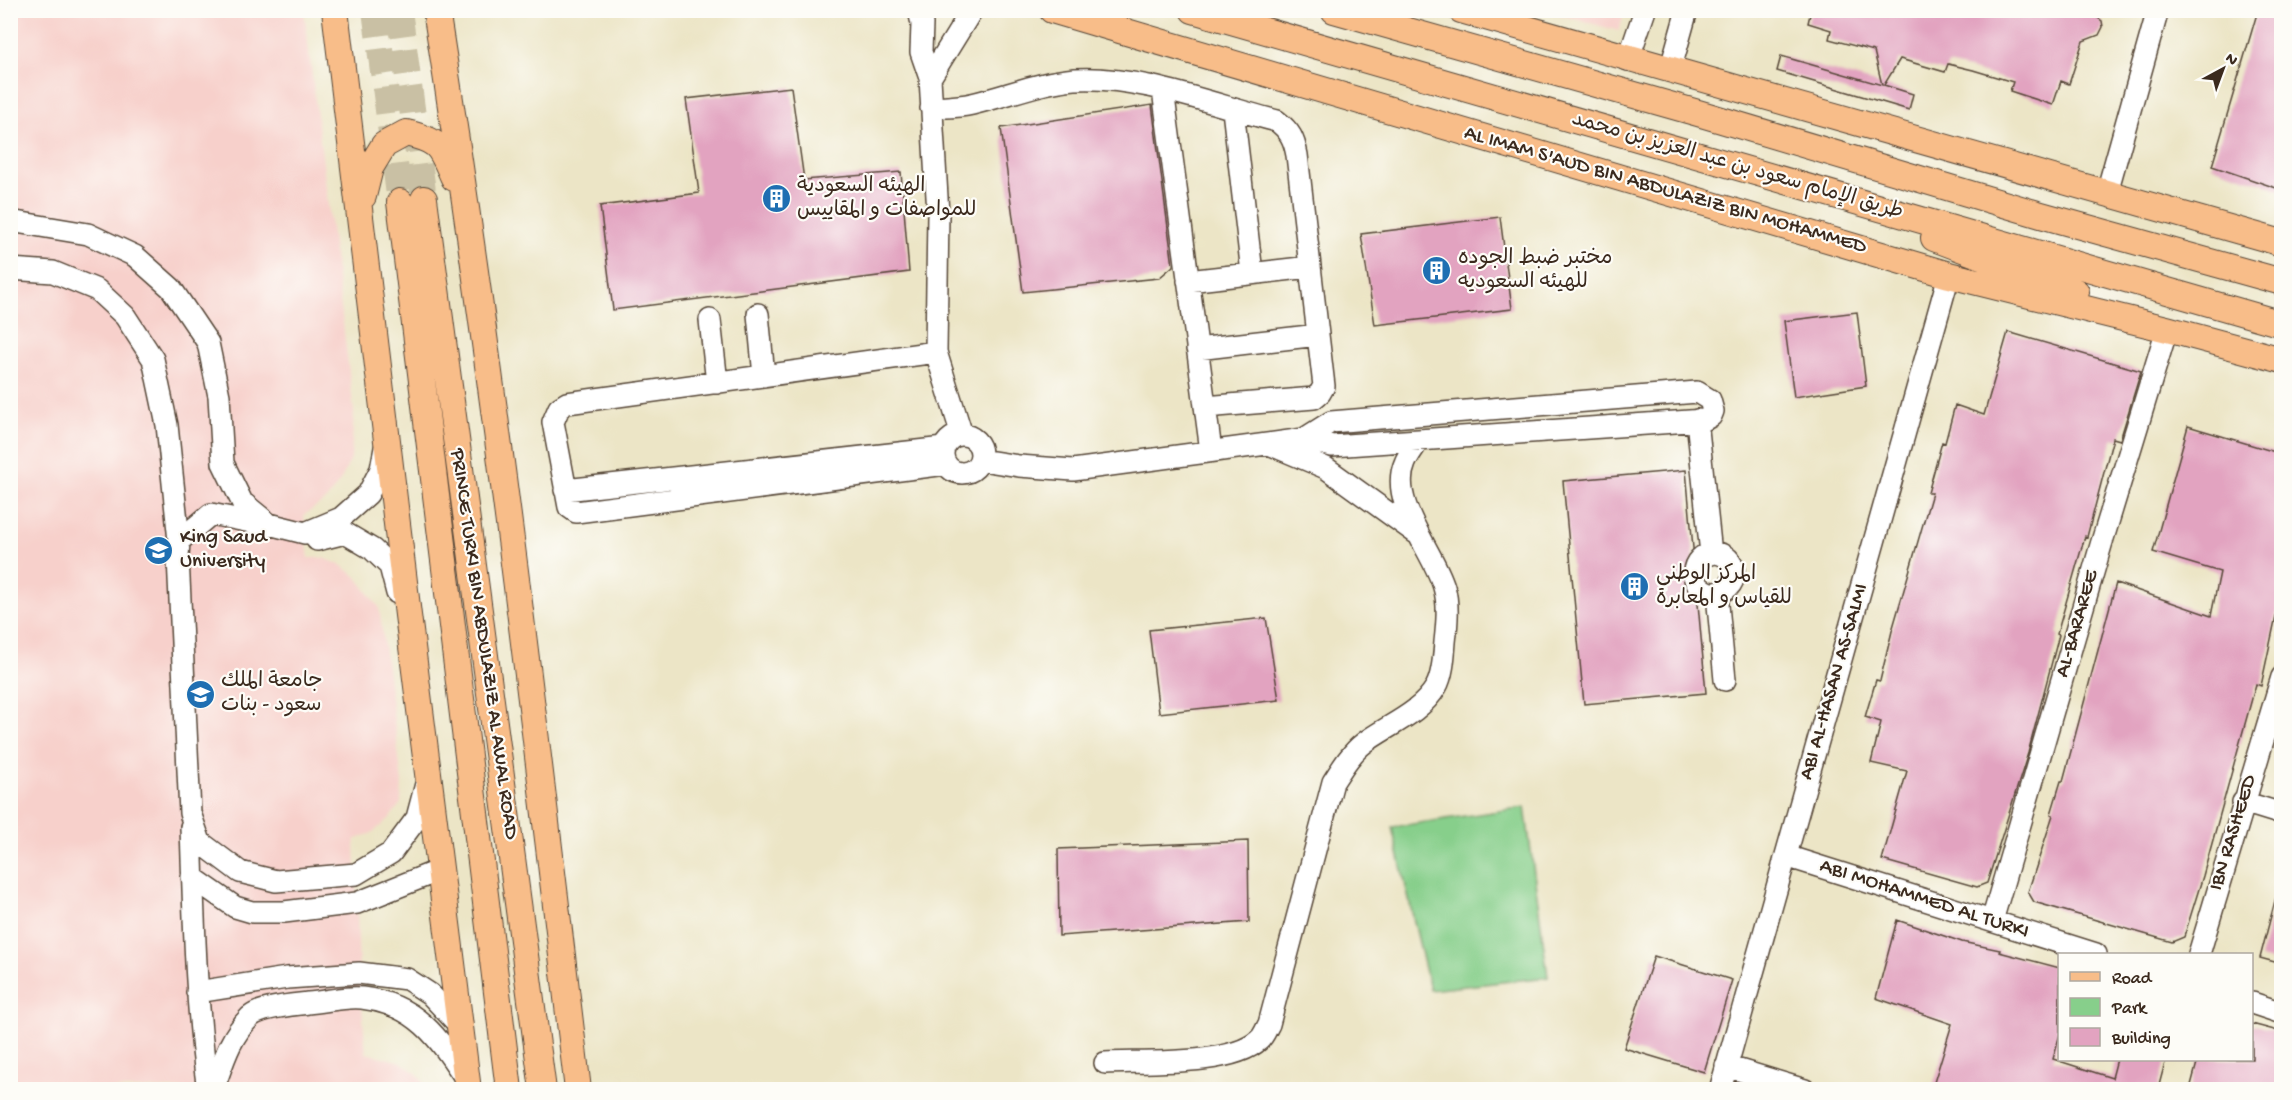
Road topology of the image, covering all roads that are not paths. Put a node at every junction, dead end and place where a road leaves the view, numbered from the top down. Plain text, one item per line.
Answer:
1 (335, 10) edge
2 (436, 10) edge
3 (919, 10) edge
4 (972, 10) edge
5 (1052, 10) edge
6 (1193, 10) edge
7 (1334, 10) edge
8 (1461, 10) edge
9 (1645, 10) edge
10 (1687, 10) edge
11 (2158, 10) edge
12 (1629, 60) junction
13 (1670, 71) junction
14 (930, 78) junction
15 (1163, 90) junction
16 (932, 108) junction
17 (1233, 110) junction
18 (1817, 190) junction
19 (2107, 192) junction
20 (360, 208) junction
21 (467, 209) junction
22 (10, 220) edge
23 (2282, 243) edge
24 (1310, 267) junction
25 (10, 269) edge
26 (1252, 273) junction
27 (1949, 275) junction
28 (1188, 281) junction
29 (2282, 282) edge
30 (758, 314) dead end
31 (710, 320) dead end
32 (2282, 324) edge
33 (2167, 329) junction
34 (1318, 335) junction
35 (1197, 349) junction
36 (936, 352) junction
37 (2282, 360) edge
38 (764, 376) junction
39 (717, 382) junction
40 (1205, 407) junction
41 (1697, 420) junction
42 (962, 435) junction
43 (388, 436) junction
44 (1304, 439) junction
45 (1419, 440) junction
46 (1267, 444) junction
47 (1211, 451) junction
48 (945, 456) junction
49 (981, 460) junction
50 (1416, 533) junction
51 (179, 541) junction
52 (408, 615) junction
53 (2282, 677) edge
54 (1725, 680) dead end
55 (428, 777) junction
56 (2243, 802) junction
57 (190, 813) junction
58 (2282, 814) edge
59 (1786, 856) junction
60 (441, 870) junction
61 (192, 877) junction
62 (1992, 921) junction
63 (2093, 953) edge
64 (2199, 953) edge
65 (197, 992) junction
66 (2253, 1003) edge
67 (2282, 1012) edge
68 (460, 1026) junction
69 (1105, 1063) dead end
70 (1726, 1066) junction
71 (467, 1085) edge
72 (211, 1089) edge
73 (508, 1089) edge
74 (543, 1089) edge
75 (578, 1089) edge
76 (1720, 1089) edge
77 (1805, 1089) edge

1 - 20 main road
2 - 21 main road
3 - 14 street
4 - 14 street
5 - 27 main road, AL IMAM S'AUD BIN ABDULAZIZ BIN MOHAMMED
6 - 18 main road, طريق الإمام سعود بن عبد العزيز بن محمد
7 - 29 main road, طريق الإمام سعود بن عبد العزيز بن محمد
8 - 12 main road
9 - 12 street
10 - 13 street
11 - 19 street
12 - 13 main road
13 - 19 main road
14 - 16 street
15 - 16 street
15 - 17 street
15 - 28 street
16 - 36 street
17 - 24 street
17 - 26 street
18 - 32 main road, طريق الإمام سعود بن عبد العزيز بن محمد
18 - 33 main road
19 - 23 main road
20 - 21 main road
20 - 43 main road
21 - 75 main road
22 - 43 street
24 - 26 street
24 - 34 street
25 - 51 street
26 - 28 street
27 - 33 main road, AL IMAM S'AUD BIN ABDULAZIZ BIN MOHAMMED
27 - 59 street, ABI AL-HASAN AS-SALMI
28 - 35 street
30 - 38 street
31 - 39 street
33 - 37 main road, AL IMAM S'AUD BIN ABDULAZIZ BIN MOHAMMED
33 - 62 street, AL-BARAREE
34 - 35 street
34 - 40 street
35 - 40 street
36 - 38 street
36 - 42 street
38 - 39 street
39 - 48 street
40 - 47 street
41 - 44 street
41 - 45 street
41 - 54 street
42 - 48 street
42 - 49 street
43 - 52 main road
44 - 45 street
44 - 46 street
45 - 50 street
46 - 47 street
46 - 50 street
47 - 49 street
48 - 49 street
50 - 69 street
51 - 52 street
51 - 57 street
52 - 55 main road
53 - 56 street, IBN RASHEED
55 - 57 street
55 - 60 main road
56 - 58 street
56 - 64 street, IBN RASHEED
57 - 61 street
59 - 62 street, ABI MOHAMMED AL TURKI
59 - 70 street, ABI AL-HASAN AS-SALMI
60 - 61 street
60 - 68 main road
61 - 65 street
62 - 63 street, ABI MOHAMMED AL TURKI
65 - 68 street
65 - 72 street
66 - 67 street
68 - 71 main road
70 - 76 street, ABI AL-HASAN AS-SALMI
70 - 77 street
71 - 72 street
73 - 74 main road, PRINCE TURKI BIN ABDULAZIZ AL AWAL ROAD

